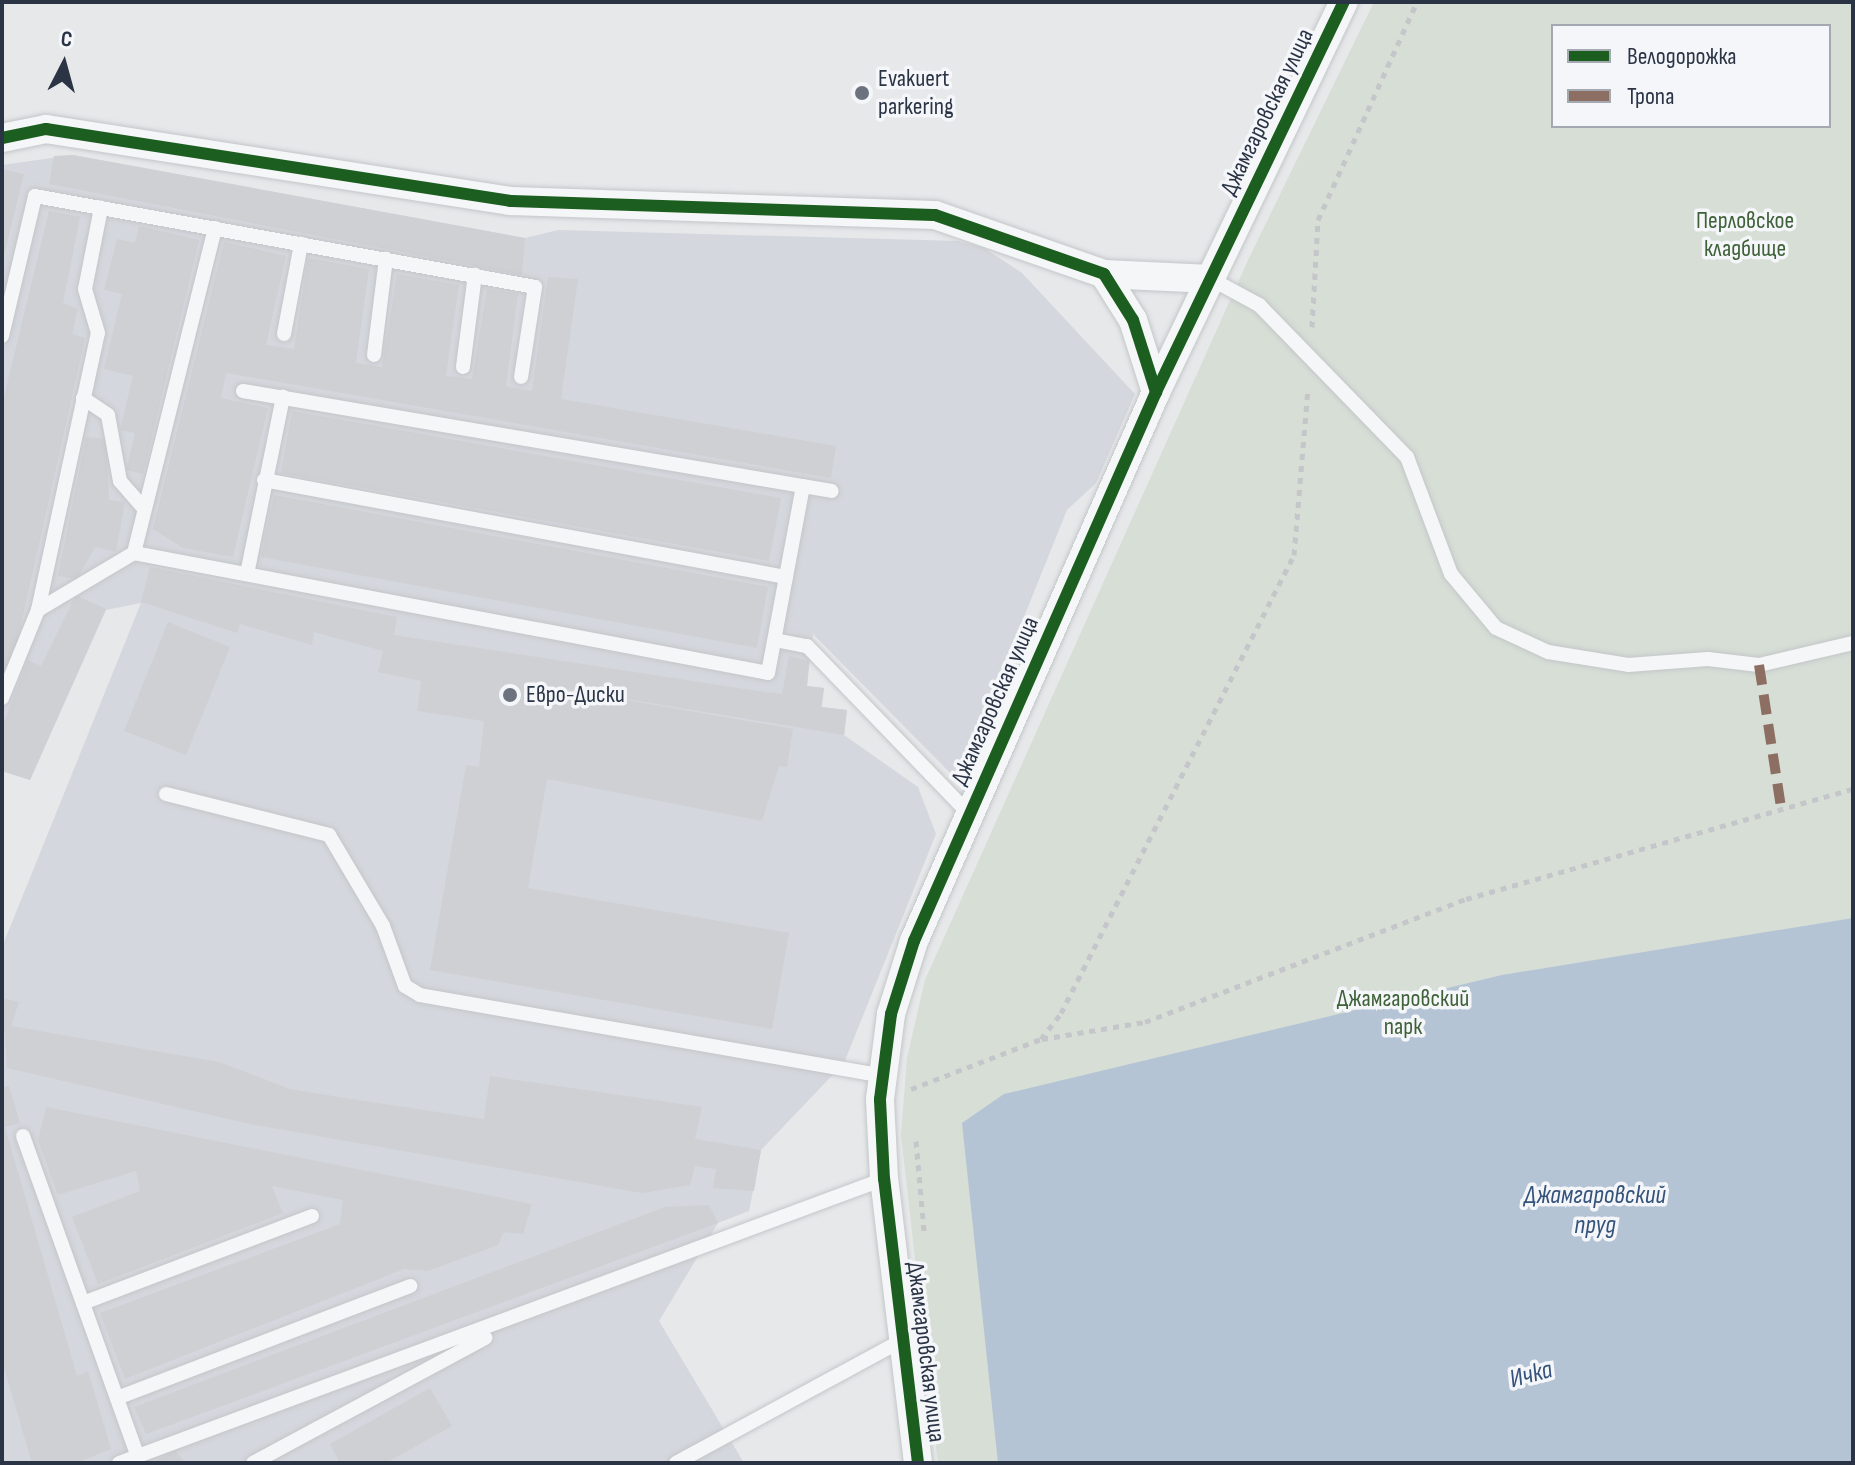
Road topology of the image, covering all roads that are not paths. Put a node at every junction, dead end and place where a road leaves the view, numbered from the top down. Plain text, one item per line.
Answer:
1 (1344, 2) edge
2 (2, 138) edge
3 (101, 208) junction
4 (215, 228) junction
5 (301, 244) junction
6 (386, 259) junction
7 (1104, 274) junction
8 (475, 275) junction
9 (1211, 279) junction
10 (284, 334) dead end
11 (2, 336) edge
12 (374, 355) dead end
13 (463, 367) dead end
14 (521, 377) dead end
15 (243, 391) dead end
16 (1156, 392) junction
17 (283, 397) junction
18 (83, 398) junction
19 (264, 480) junction
20 (803, 486) junction
21 (832, 491) dead end
22 (144, 509) junction
23 (134, 553) junction
24 (247, 574) junction
25 (786, 577) junction
26 (38, 610) junction
27 (775, 640) junction
28 (1853, 643) edge
29 (2, 698) edge
30 (166, 794) dead end
31 (969, 814) junction
32 (882, 1087) junction
33 (23, 1136) dead end
34 (884, 1179) junction
35 (312, 1216) dead end
36 (410, 1286) dead end
37 (83, 1303) junction
38 (529, 1314) junction
39 (901, 1341) junction
40 (117, 1398) junction
41 (137, 1455) junction
42 (119, 1463) edge
43 (253, 1463) edge
44 (676, 1463) edge
45 (918, 1463) edge

1 - 9 street, Джамгаровская улица
2 - 7 street
3 - 4 lane
3 - 11 lane
3 - 18 lane
4 - 5 lane
4 - 22 lane
5 - 6 lane
5 - 10 lane
6 - 8 lane
6 - 12 lane
7 - 9 street
7 - 16 street
8 - 13 lane
8 - 14 lane
9 - 16 street, Джамгаровская улица
9 - 28 lane
15 - 17 lane
16 - 31 street, Джамгаровская улица
17 - 19 lane
17 - 20 lane
18 - 22 lane
18 - 26 lane
19 - 24 lane
19 - 25 lane
20 - 21 lane
20 - 25 lane
22 - 23 lane
23 - 24 lane
23 - 26 lane
24 - 27 lane
25 - 27 lane
26 - 29 lane
27 - 31 lane
30 - 32 lane
31 - 32 street, Джамгаровская улица
32 - 34 street, Джамгаровская улица
33 - 37 lane
34 - 38 lane
34 - 39 street, Джамгаровская улица
35 - 37 lane
36 - 40 lane
37 - 40 lane
38 - 41 lane
38 - 43 lane
39 - 44 lane
39 - 45 street, Джамгаровская улица
40 - 41 lane
41 - 42 lane

